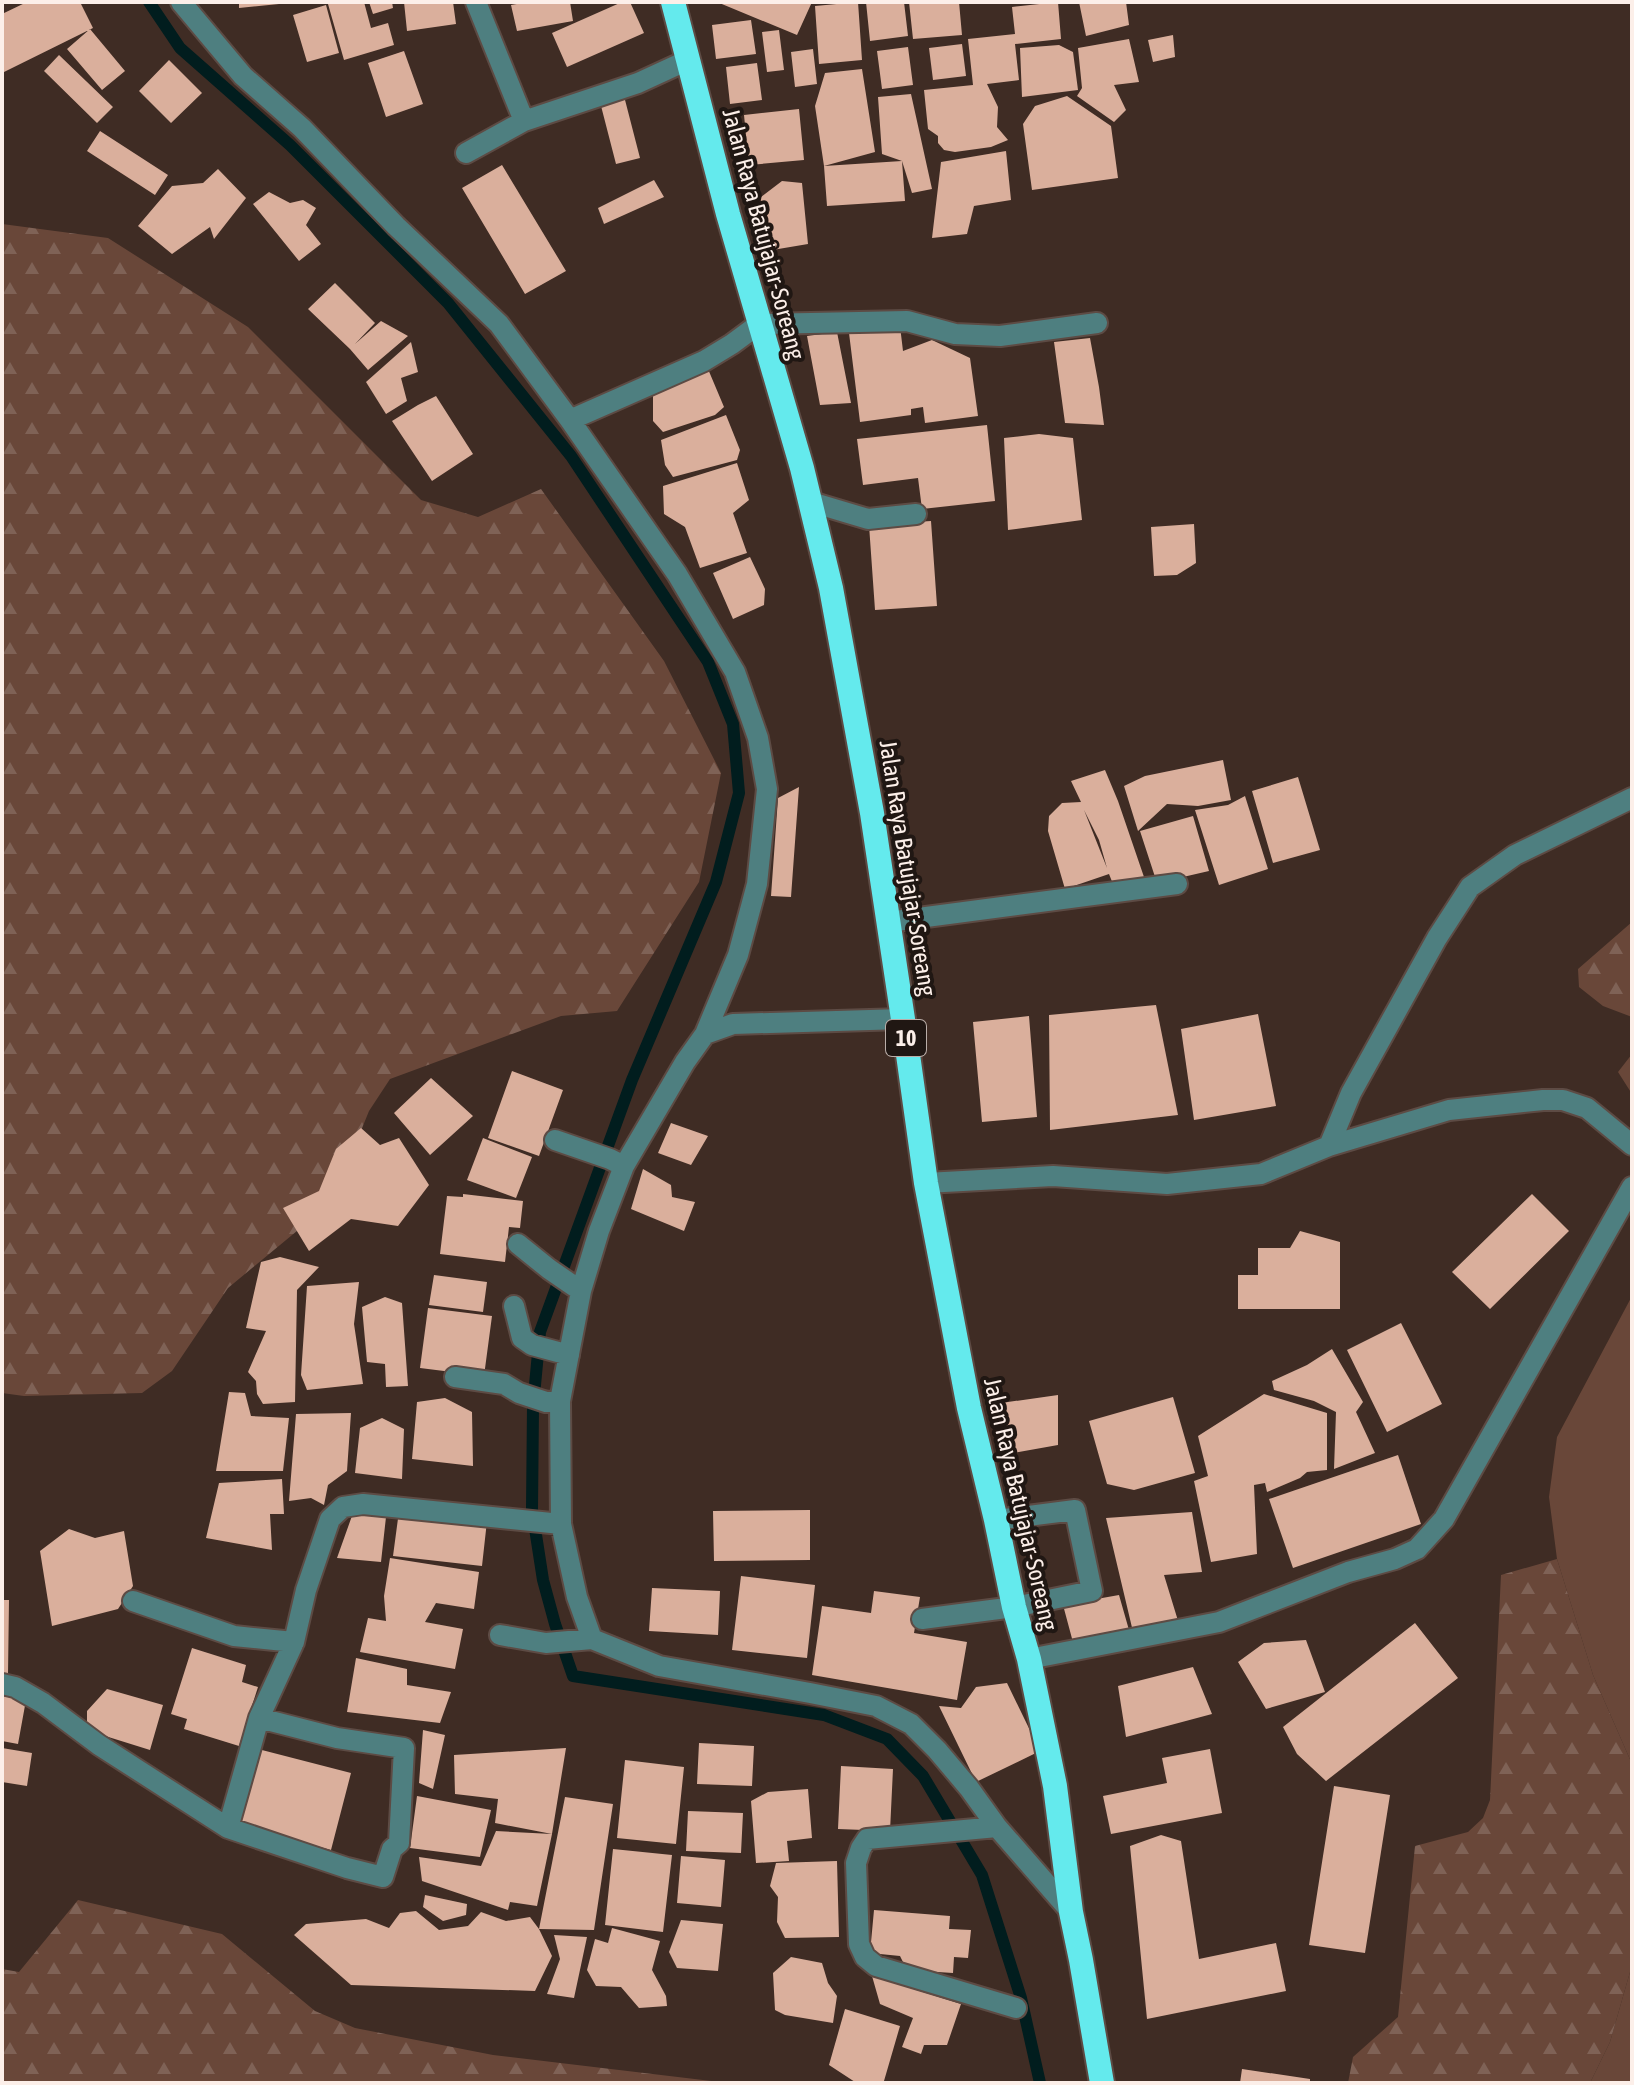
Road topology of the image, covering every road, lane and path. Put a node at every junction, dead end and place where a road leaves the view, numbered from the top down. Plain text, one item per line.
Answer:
1 (181, 2) edge
2 (476, 2) edge
3 (673, 2) edge
4 (688, 60) junction
5 (524, 121) junction
6 (466, 153) dead end
7 (1097, 323) dead end
8 (759, 324) junction
9 (570, 420) junction
10 (811, 502) junction
11 (916, 514) dead end
12 (1632, 798) edge
13 (1177, 884) dead end
14 (888, 922) junction
15 (903, 1019) junction
16 (705, 1034) junction
17 (555, 1140) dead end
18 (1632, 1145) edge
19 (1329, 1146) junction
20 (609, 1160) junction
21 (926, 1183) junction
22 (1632, 1187) edge
23 (518, 1244) dead end
24 (574, 1287) junction
25 (514, 1306) dead end
26 (562, 1353) junction
27 (455, 1377) dead end
28 (553, 1402) junction
29 (996, 1520) junction
30 (554, 1524) junction
31 (133, 1601) dead end
32 (1014, 1607) junction
33 (922, 1619) dead end
34 (500, 1635) dead end
35 (582, 1640) junction
36 (294, 1642) junction
37 (1029, 1659) junction
38 (2, 1684) edge
39 (259, 1718) junction
40 (228, 1828) junction
41 (987, 1828) junction
42 (1071, 1912) junction
43 (1016, 2008) dead end
44 (1102, 2083) edge

1 - 9 street
2 - 5 street
3 - 4 highway, Jalan Raya Batujajar-Soreang / 10
4 - 5 street
4 - 8 highway, Jalan Raya Batujajar-Soreang / 10
5 - 6 street
7 - 8 street
8 - 9 street
8 - 10 highway, Jalan Raya Batujajar-Soreang / 10
9 - 16 street
10 - 11 street
10 - 14 highway, Jalan Raya Batujajar-Soreang / 10
12 - 19 street
13 - 14 street
14 - 15 highway, Jalan Raya Batujajar-Soreang / 10
15 - 16 street
15 - 21 highway, Jalan Raya Batujajar-Soreang / 10
16 - 20 street
17 - 20 street
18 - 19 street
19 - 21 street
20 - 24 street
21 - 29 highway, Jalan Raya Batujajar-Soreang / 10
22 - 37 street
23 - 24 street
24 - 26 street
25 - 26 street
26 - 28 street
27 - 28 street
28 - 30 street
29 - 32 highway, Jalan Raya Batujajar-Soreang / 10
29 - 32 street
30 - 35 street
30 - 36 street
31 - 36 street
32 - 33 street
32 - 37 highway, Jalan Raya Batujajar-Soreang / 10
34 - 35 street
35 - 41 street
36 - 39 street
37 - 42 highway, Jalan Raya Batujajar-Soreang / 10
38 - 40 street
39 - 40 street
39 - 40 street
41 - 42 street
41 - 43 street
42 - 44 highway, Jalan Raya Batujajar-Soreang / 10

